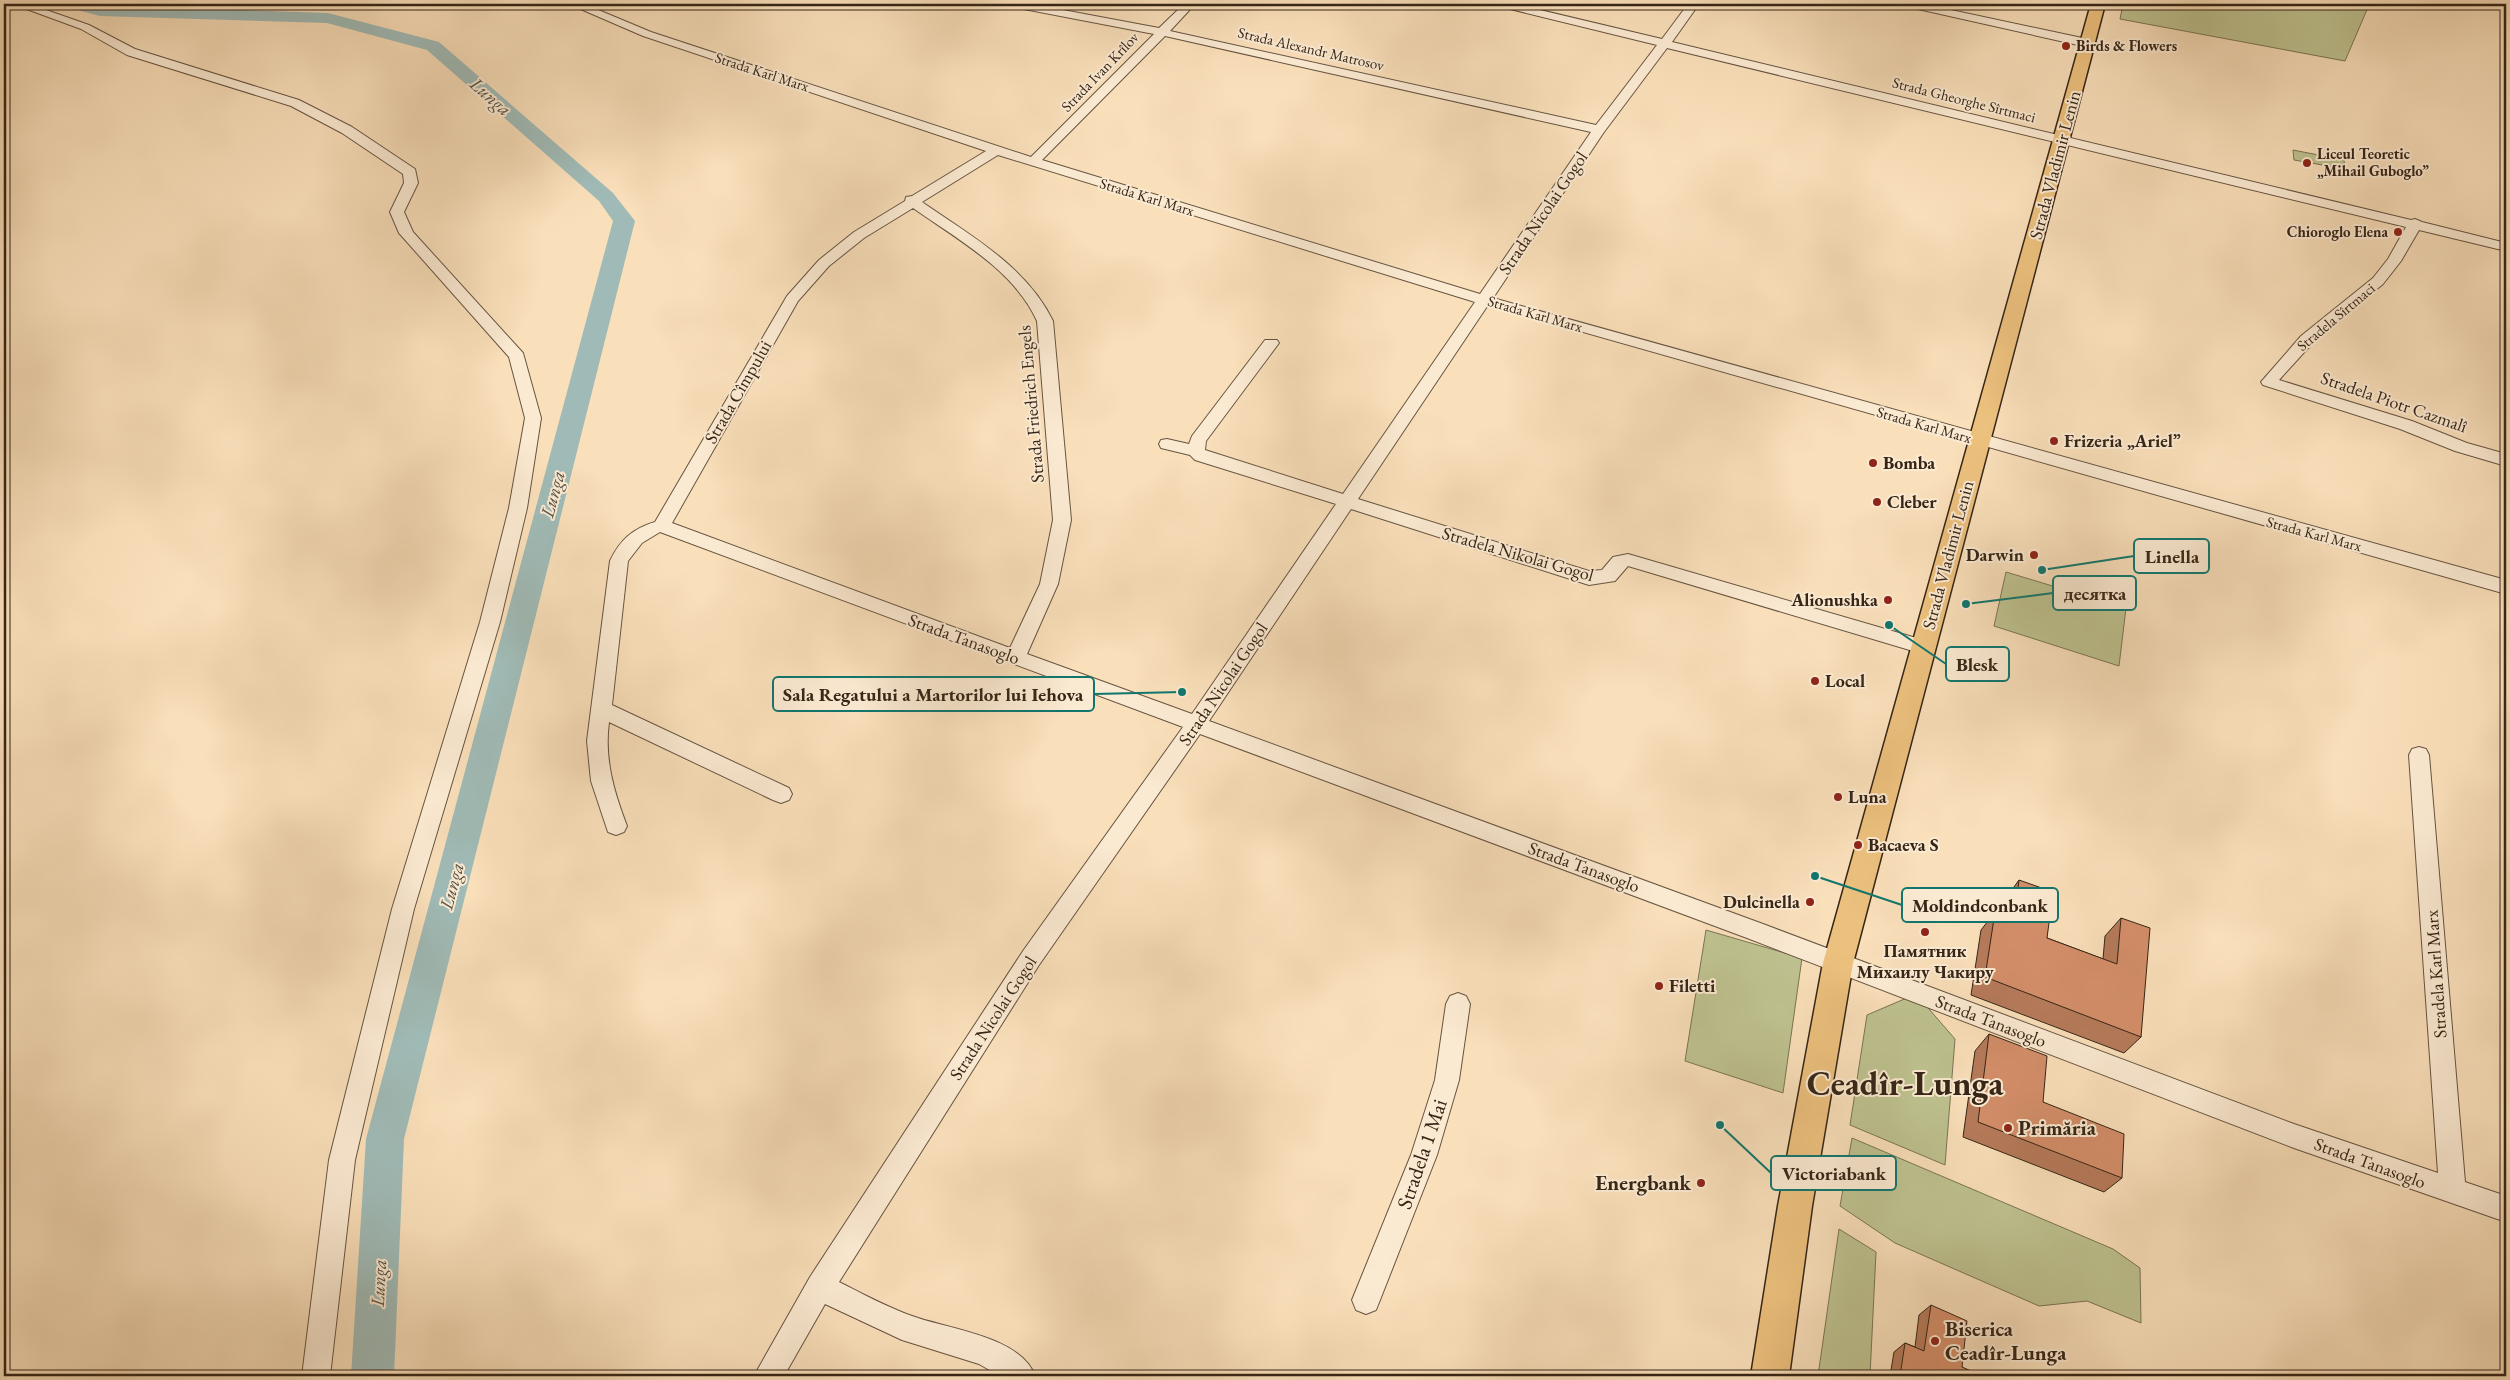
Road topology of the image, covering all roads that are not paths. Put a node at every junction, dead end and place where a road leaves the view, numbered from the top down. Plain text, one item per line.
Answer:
1 (19, 4) edge
2 (575, 4) edge
3 (1014, 4) edge
4 (1190, 4) edge
5 (1502, 4) edge
6 (1694, 4) edge
7 (1909, 4) edge
8 (2098, 4) edge
9 (1161, 32) junction
10 (2087, 43) junction
11 (1664, 45) junction
12 (1599, 130) junction
13 (2062, 140) junction
14 (996, 150) junction
15 (1033, 162) junction
16 (911, 200) junction
17 (2415, 223) junction
18 (2506, 247) edge
19 (1485, 300) junction
20 (1271, 343) dead end
21 (2269, 382) joint
22 (1979, 440) junction
23 (1167, 444) dead end
24 (1196, 450) junction
25 (2506, 460) edge
26 (1346, 501) junction
27 (661, 526) junction
28 (2506, 586) edge
29 (1922, 648) junction
30 (1015, 658) junction
31 (601, 709) junction
32 (1197, 723) junction
33 (2419, 755) dead end
34 (782, 794) dead end
35 (616, 826) dead end
36 (1838, 964) junction
37 (1458, 1004) dead end
38 (2453, 1192) junction
39 (2506, 1210) edge
40 (820, 1287) junction
41 (1366, 1300) dead end
42 (316, 1376) edge
43 (768, 1376) edge
44 (1021, 1376) edge
45 (1770, 1376) edge

1 - 42 street
2 - 14 street, Strada Karl Marx
3 - 9 street, Strada Alexandr Matrosov
4 - 9 street, Strada Ivan Krîlov
5 - 11 street, Strada Gheorghe Sîrtmaci
6 - 11 street, Strada Nicolai Gogol
7 - 10 street
8 - 10 main road, Strada Vladimir Lenin
9 - 12 street, Strada Alexandr Matrosov
9 - 15 street, Strada Ivan Krîlov
10 - 13 main road, Strada Vladimir Lenin
11 - 12 street, Strada Nicolai Gogol
11 - 13 street, Strada Gheorghe Sîrtmaci
12 - 19 street, Strada Nicolai Gogol
13 - 17 street, Strada Gheorghe Sîrtmaci
13 - 22 main road, Strada Vladimir Lenin
14 - 15 street, Strada Karl Marx
14 - 16 street, Strada Cîmpului
15 - 19 street, Strada Karl Marx
16 - 27 street, Strada Cîmpului
16 - 30 street, Strada Friedrich Engels
17 - 18 street, Strada Gheorghe Sîrtmaci
17 - 21 street, Stradela Sîrtmaci
19 - 22 street, Strada Karl Marx
19 - 26 street, Strada Nicolai Gogol
20 - 24 street
21 - 25 street, Stradela Piotr Cazmalî
22 - 28 street, Strada Karl Marx
22 - 29 main road, Strada Vladimir Lenin
23 - 24 street, Stradela Nikolai Gogol
24 - 26 street, Stradela Nikolai Gogol
26 - 29 street, Stradela Nikolai Gogol
26 - 32 street, Strada Nicolai Gogol
27 - 30 street, Strada Tanasoglo
27 - 31 street
29 - 36 main road, Strada Vladimir Lenin
30 - 32 street, Strada Tanasoglo
31 - 34 street
31 - 35 street
32 - 36 street, Strada Tanasoglo
32 - 40 street, Strada Nicolai Gogol
33 - 38 street, Stradela Karl Marx
36 - 38 street, Strada Tanasoglo
36 - 45 main road, Strada Vladimir Lenin
37 - 41 street, Stradela 1 Mai
38 - 39 street, Strada Tanasoglo
40 - 43 street, Strada Nicolai Gogol
40 - 44 street

